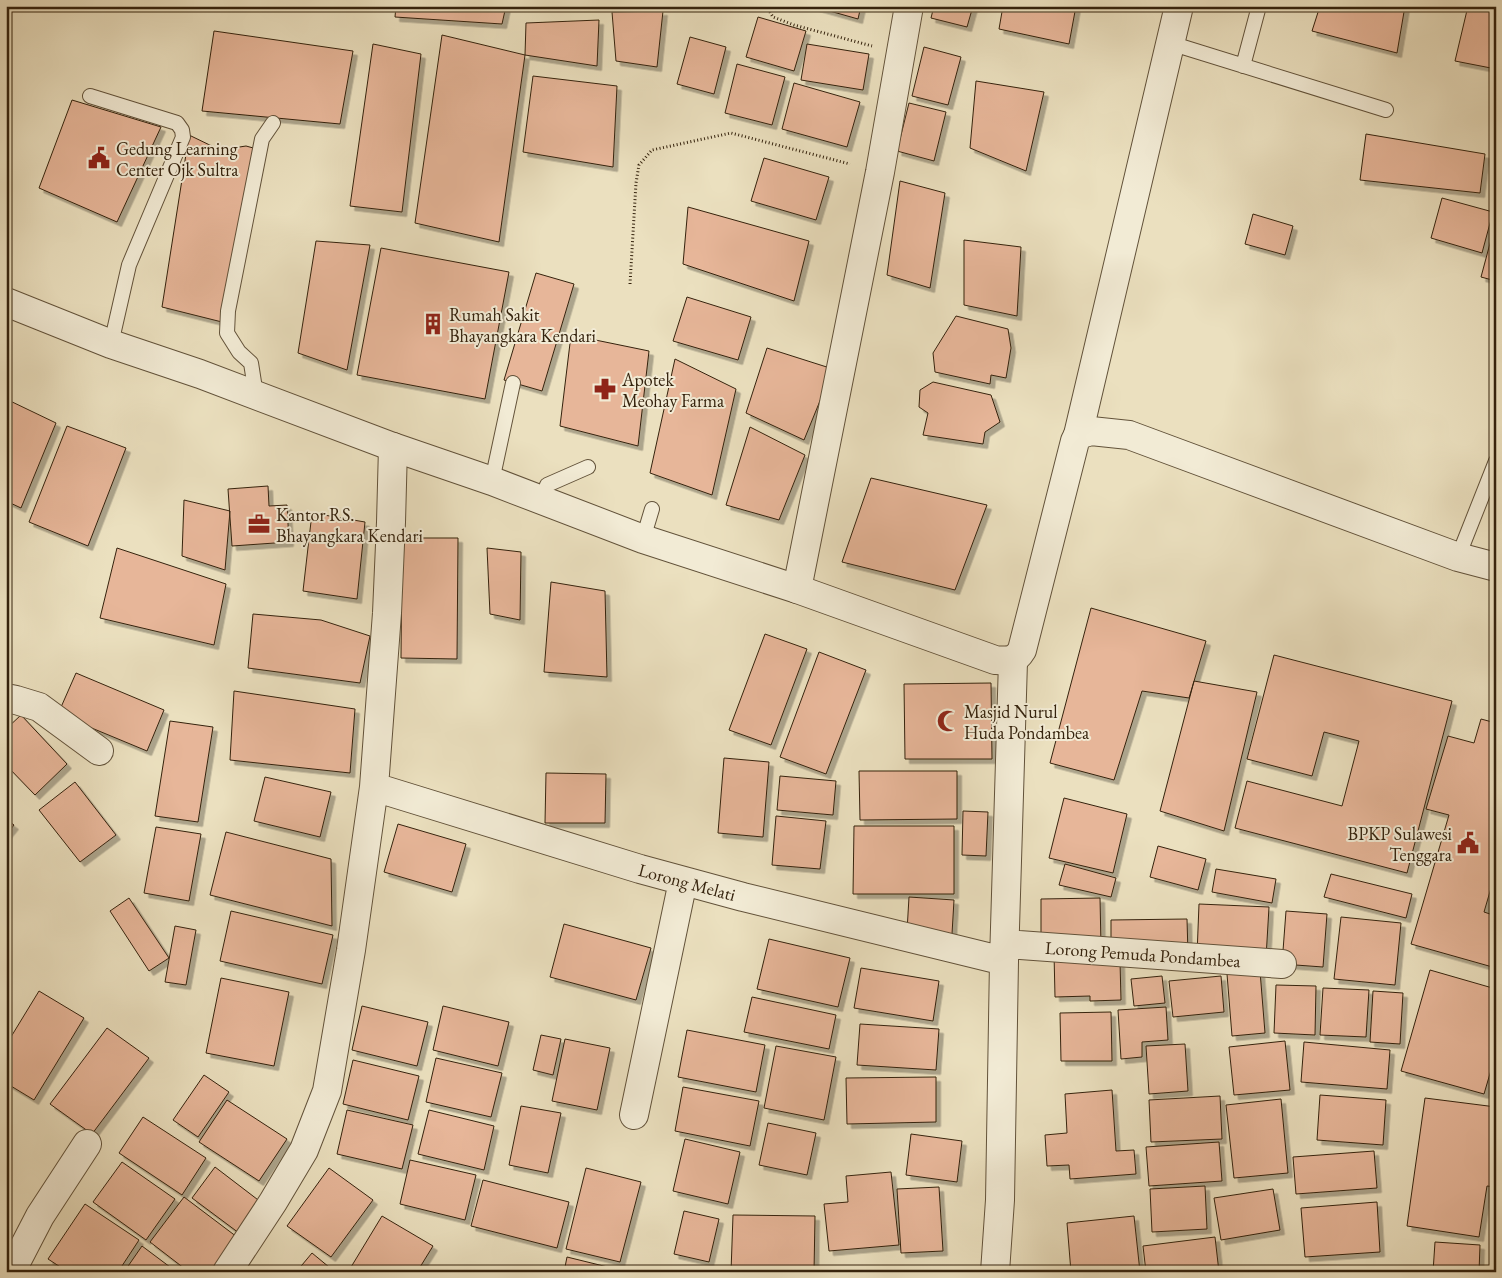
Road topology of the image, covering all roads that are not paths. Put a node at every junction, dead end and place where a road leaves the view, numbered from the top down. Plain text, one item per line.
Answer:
1 (909, 6) edge
2 (1179, 6) edge
3 (1260, 6) edge
4 (1170, 43) junction
5 (1243, 66) junction
6 (90, 96) dead end
7 (1386, 110) dead end
8 (273, 123) dead end
9 (6, 302) edge
10 (110, 344) junction
11 (513, 383) dead end
12 (256, 395) junction
13 (1078, 435) junction
14 (393, 447) junction
15 (1496, 461) edge
16 (588, 467) dead end
17 (492, 481) junction
18 (542, 501) junction
19 (652, 509) dead end
20 (643, 538) junction
21 (1458, 557) junction
22 (1496, 567) edge
23 (797, 589) junction
24 (1013, 661) junction
25 (6, 698) edge
26 (100, 751) dead end
27 (374, 787) junction
28 (683, 880) junction
29 (1004, 953) junction
30 (1282, 964) dead end
31 (634, 1114) dead end
32 (87, 1144) dead end
33 (11, 1272) edge
34 (227, 1272) edge
35 (995, 1272) edge

1 - 23 street
2 - 4 street
3 - 5 lane
4 - 5 lane
4 - 13 street
5 - 7 lane
6 - 10 lane
8 - 12 lane
9 - 10 street
10 - 12 street
11 - 17 lane
12 - 14 street
13 - 21 street
13 - 24 street
14 - 17 street
14 - 27 street
15 - 21 lane
16 - 18 lane
17 - 18 street
18 - 20 street
19 - 20 lane
20 - 23 street
21 - 22 street
23 - 24 street
24 - 29 street
25 - 26 street
27 - 28 street, Lorong Melati
27 - 34 street
28 - 29 street, Lorong Melati
28 - 31 street
29 - 30 street, Lorong Pemuda Pondambea
29 - 35 street
32 - 33 street

